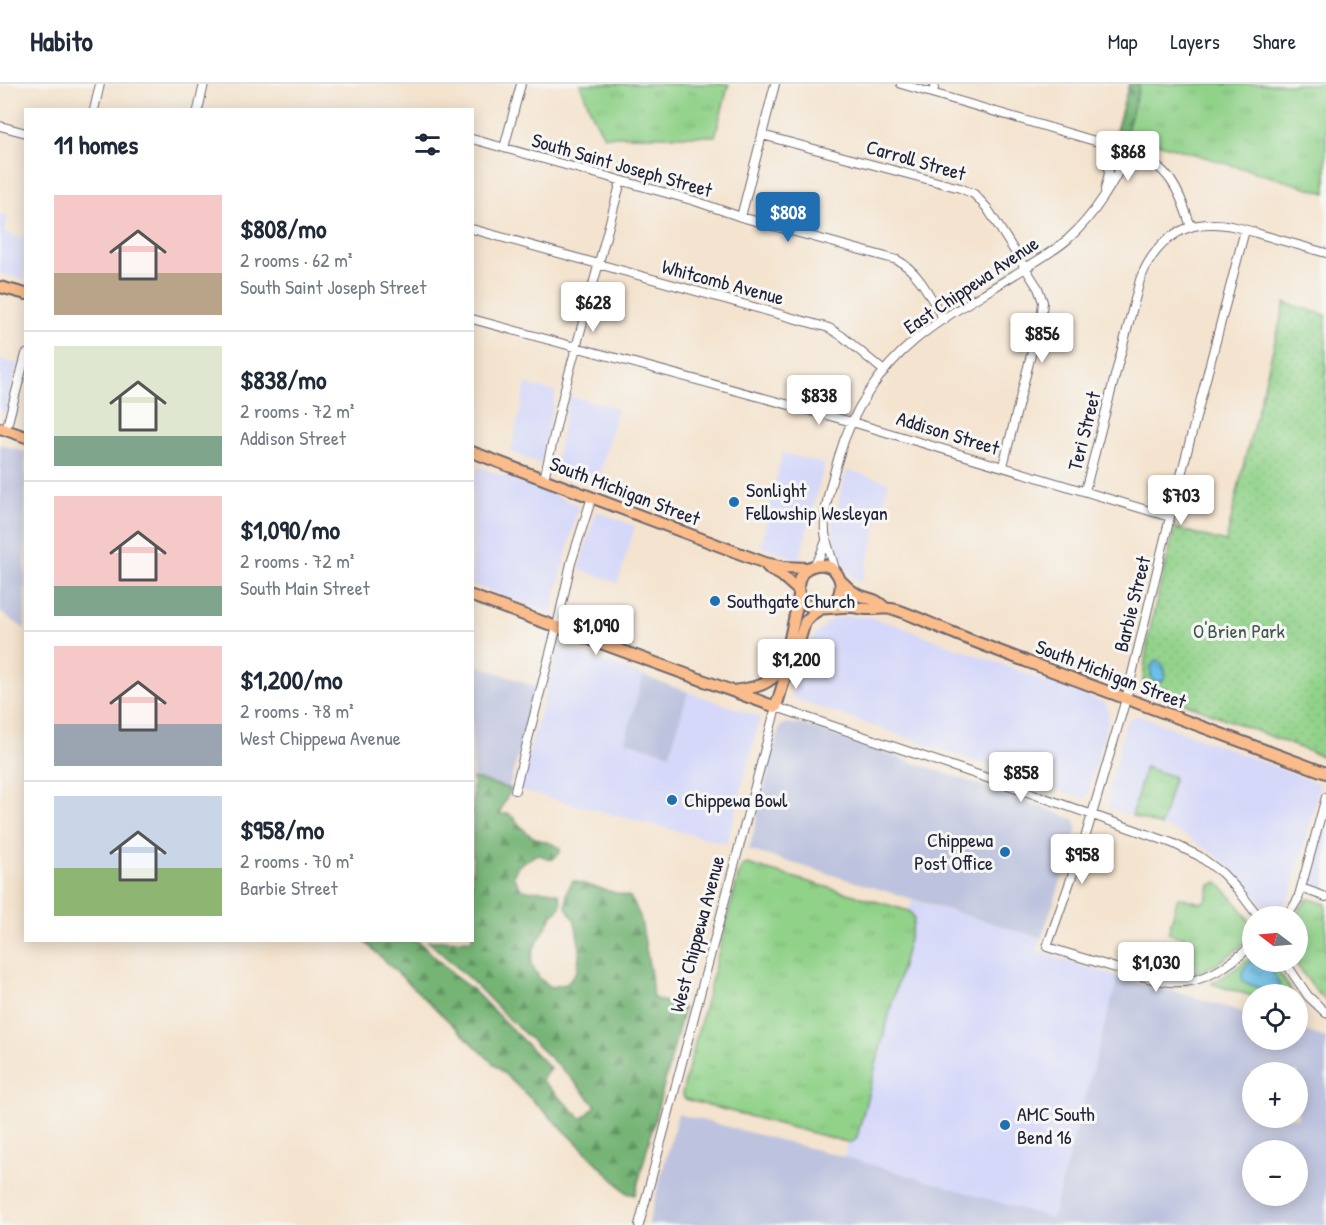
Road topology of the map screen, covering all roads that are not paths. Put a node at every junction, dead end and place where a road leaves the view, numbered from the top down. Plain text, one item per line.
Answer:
1 (100, 84) edge
2 (204, 84) edge
3 (521, 84) edge
4 (775, 84) edge
5 (901, 84) edge
6 (935, 84) edge
7 (933, 93) junction
8 (94, 108) edge
9 (198, 108) edge
10 (0, 126) edge
11 (24, 132) edge
12 (762, 135) junction
13 (474, 140) edge
14 (1104, 144) junction
15 (504, 148) junction
16 (1129, 151) junction
17 (621, 181) junction
18 (1103, 199) junction
19 (741, 217) junction
20 (1191, 227) junction
21 (474, 230) edge
22 (1245, 230) junction
23 (1326, 253) edge
24 (599, 264) junction
25 (1025, 268) junction
26 (0, 286) edge
27 (24, 293) edge
28 (474, 320) edge
29 (944, 320) junction
30 (576, 347) junction
31 (24, 361) edge
32 (884, 371) junction
33 (852, 422) junction
34 (3, 429) edge
35 (24, 436) edge
36 (474, 453) edge
37 (1003, 466) junction
38 (544, 479) junction
39 (1085, 491) junction
40 (592, 497) junction
41 (1170, 517) junction
42 (826, 541) junction
43 (765, 563) junction
44 (810, 567) junction
45 (838, 576) junction
46 (798, 593) junction
47 (474, 597) edge
48 (884, 608) junction
49 (823, 609) junction
50 (557, 626) junction
51 (793, 653) junction
52 (789, 664) junction
53 (730, 691) junction
54 (1126, 699) junction
55 (776, 707) junction
56 (1326, 773) edge
57 (515, 790) dead end
58 (1326, 797) edge
59 (1092, 814) junction
60 (1301, 888) junction
61 (1326, 897) edge
62 (1250, 906) edge
63 (1294, 906) edge
64 (1242, 953) edge
65 (1292, 972) edge
66 (1326, 1013) edge
67 (639, 1225) edge

1 - 8 street
2 - 9 street
3 - 15 street
4 - 12 street
5 - 7 street
6 - 7 street
7 - 14 street
10 - 11 street
12 - 19 street
12 - 25 street, Carroll Street
13 - 15 street, South Saint Joseph Street
14 - 16 street
14 - 18 street
15 - 17 street, South Saint Joseph Street
16 - 18 street, East Chippewa Avenue
16 - 20 street
17 - 19 street, South Saint Joseph Street
17 - 24 street
18 - 25 street, East Chippewa Avenue
19 - 29 street, South Saint Joseph Street
20 - 22 street
20 - 39 street, Teri Street
21 - 24 street, Whitcomb Avenue
22 - 23 street
22 - 41 street, Barbie Street
24 - 30 street
24 - 32 street, Whitcomb Avenue
25 - 29 street, East Chippewa Avenue
25 - 37 street, Carroll Street
26 - 27 main road
28 - 30 street, Addison Street
29 - 32 street, East Chippewa Avenue
30 - 33 street, Addison Street
30 - 38 street
31 - 34 street
32 - 33 street, East Chippewa Avenue
33 - 37 street, Addison Street
33 - 42 street, East Chippewa Avenue
34 - 35 main road
36 - 38 main road, South Michigan Street
37 - 39 street, Addison Street
38 - 40 main road, South Michigan Street
39 - 41 street, Addison Street
40 - 43 main road, South Michigan Street
40 - 50 street
41 - 54 street, Barbie Street
42 - 44 street, East Chippewa Avenue
42 - 45 street, East Chippewa Avenue
43 - 44 main road, South Michigan Street
43 - 46 main road, South Michigan Street
44 - 45 main road
44 - 46 main road
45 - 48 main road, South Michigan Street
45 - 49 main road
46 - 49 main road
46 - 51 main road, West Chippewa Avenue
47 - 50 main road
48 - 49 main road, South Michigan Street
48 - 54 main road, South Michigan Street
49 - 51 main road, West Chippewa Avenue
50 - 53 main road
50 - 57 street
51 - 52 main road, West Chippewa Avenue
52 - 53 main road
52 - 55 main road, West Chippewa Avenue
53 - 55 main road
54 - 56 main road, South Michigan Street
54 - 59 street, Barbie Street
55 - 59 street
55 - 67 street, West Chippewa Avenue
58 - 60 street
59 - 62 street
59 - 64 street, Barbie Street
60 - 61 street
60 - 63 street
65 - 66 street

